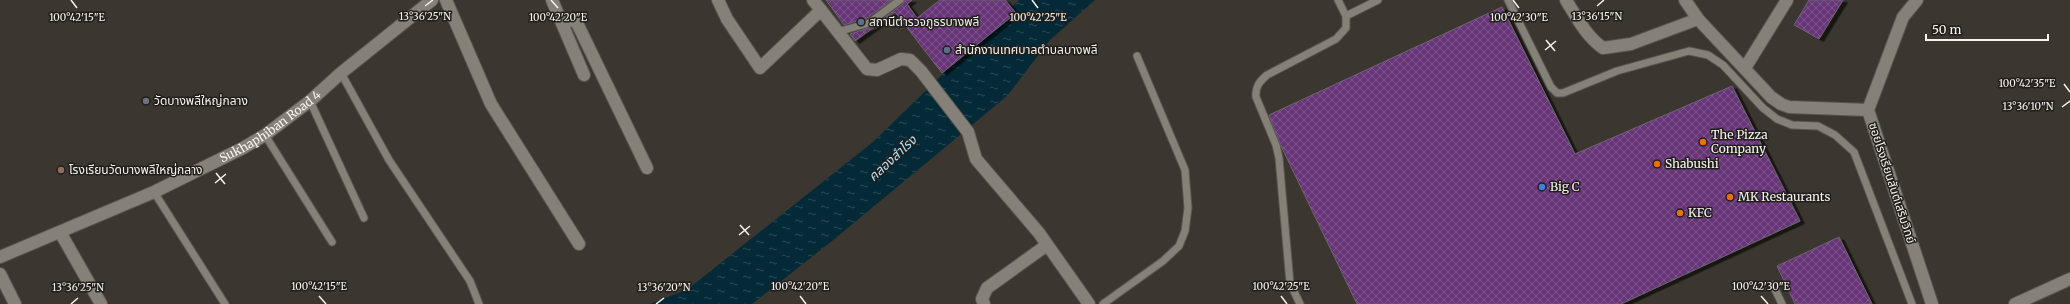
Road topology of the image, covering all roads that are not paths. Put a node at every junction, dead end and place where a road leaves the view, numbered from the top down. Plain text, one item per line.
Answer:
1 (432, 0) edge
2 (446, 0) edge
3 (552, 0) edge
4 (718, 0) edge
5 (813, 0) edge
6 (900, 0) edge
7 (1338, 0) edge
8 (1378, 0) edge
9 (1508, 0) edge
10 (1566, 0) edge
11 (1685, 0) edge
12 (1787, 0) edge
13 (1917, 0) edge
14 (821, 10) junction
15 (1346, 16) junction
16 (1698, 19) junction
17 (562, 23) junction
18 (837, 32) junction
19 (1137, 56) dead end
20 (1745, 68) junction
21 (341, 73) junction
22 (584, 75) dead end
23 (310, 101) junction
24 (1868, 110) junction
25 (265, 134) junction
26 (646, 168) dead end
27 (154, 192) junction
28 (364, 218) dead end
29 (60, 232) junction
30 (332, 242) dead end
31 (579, 244) dead end
32 (1047, 245) junction
33 (0, 257) edge
34 (0, 274) edge
35 (2070, 279) edge
36 (1773, 285) dead end
37 (15, 304) edge
38 (101, 304) edge
39 (226, 304) edge
40 (479, 304) edge
41 (984, 304) edge
42 (1089, 304) edge
43 (1103, 304) edge
44 (1300, 304) edge
45 (1782, 304) edge
46 (1912, 304) edge
47 (1932, 304) edge
48 (2015, 304) edge

1 - 21 street, Sukhaphiban Road 4
2 - 31 street
3 - 17 street
4 - 14 street
5 - 14 street
6 - 18 lane
7 - 15 lane
8 - 15 lane
9 - 46 lane
10 - 16 street
11 - 16 street
12 - 20 street
13 - 24 street, ซอยโรงเรียนสันต์เสริมวิทย์
14 - 18 street
15 - 44 lane
16 - 20 street
17 - 22 street
17 - 26 street
18 - 32 street
19 - 43 lane
20 - 24 street
21 - 23 street, Sukhaphiban Road 4
21 - 40 lane
23 - 25 street, Sukhaphiban Road 4
23 - 28 lane
24 - 47 street, ซอยโรงเรียนสันต์เสริมวิทย์
25 - 27 street, Sukhaphiban Road 4
25 - 30 lane
27 - 29 street, Sukhaphiban Road 4
27 - 39 lane
29 - 33 street, Sukhaphiban Road 4
29 - 38 street
32 - 41 street
32 - 42 street
34 - 37 street
35 - 48 street
36 - 45 lane

